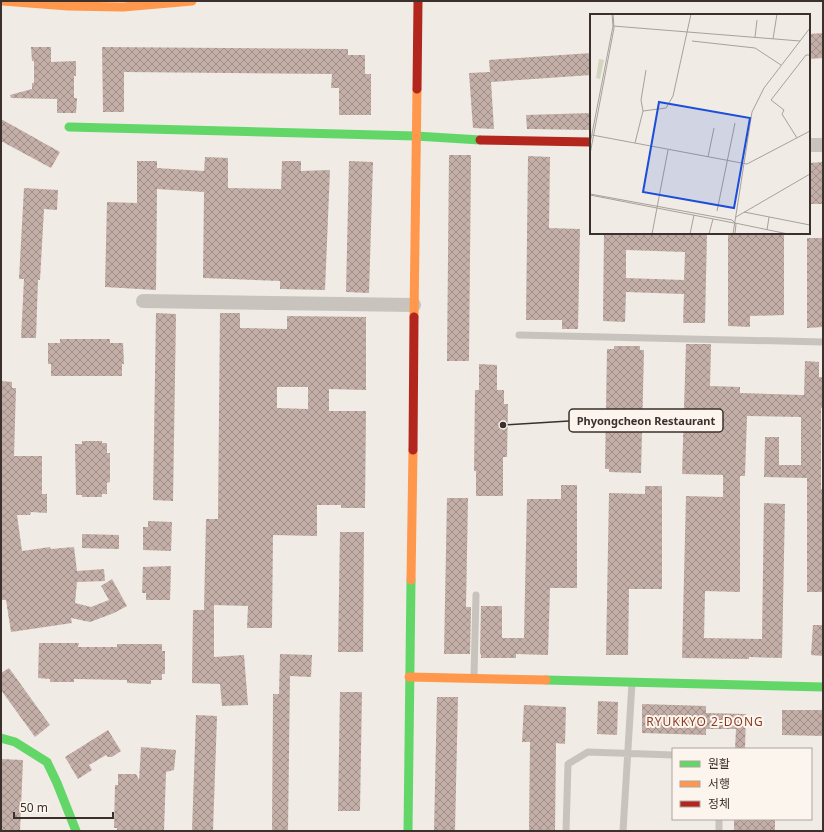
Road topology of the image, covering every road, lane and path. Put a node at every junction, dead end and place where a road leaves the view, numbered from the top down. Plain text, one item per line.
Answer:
1 (3, 1) edge
2 (192, 1) edge
3 (418, 1) edge
4 (69, 127) dead end
5 (416, 136) junction
6 (590, 142) edge
7 (810, 145) edge
8 (823, 145) edge
9 (143, 301) dead end
10 (414, 305) junction
11 (520, 335) dead end
12 (823, 342) edge
13 (476, 595) dead end
14 (409, 677) junction
15 (474, 679) junction
16 (632, 682) junction
17 (823, 687) edge
18 (1, 738) edge
19 (628, 753) junction
20 (672, 755) edge
21 (719, 820) edge
22 (76, 831) edge
23 (408, 831) edge
24 (566, 831) edge
25 (623, 831) edge
26 (719, 831) edge

1 - 2 main road
3 - 5 main road
4 - 5 main road
5 - 6 main road
5 - 10 main road
7 - 8 street
9 - 10 street
10 - 14 main road
11 - 12 lane
13 - 15 lane
14 - 15 main road
14 - 23 main road
15 - 16 main road
16 - 17 main road
16 - 19 lane
18 - 22 main road
19 - 20 lane
19 - 24 lane
19 - 25 lane
21 - 26 lane

